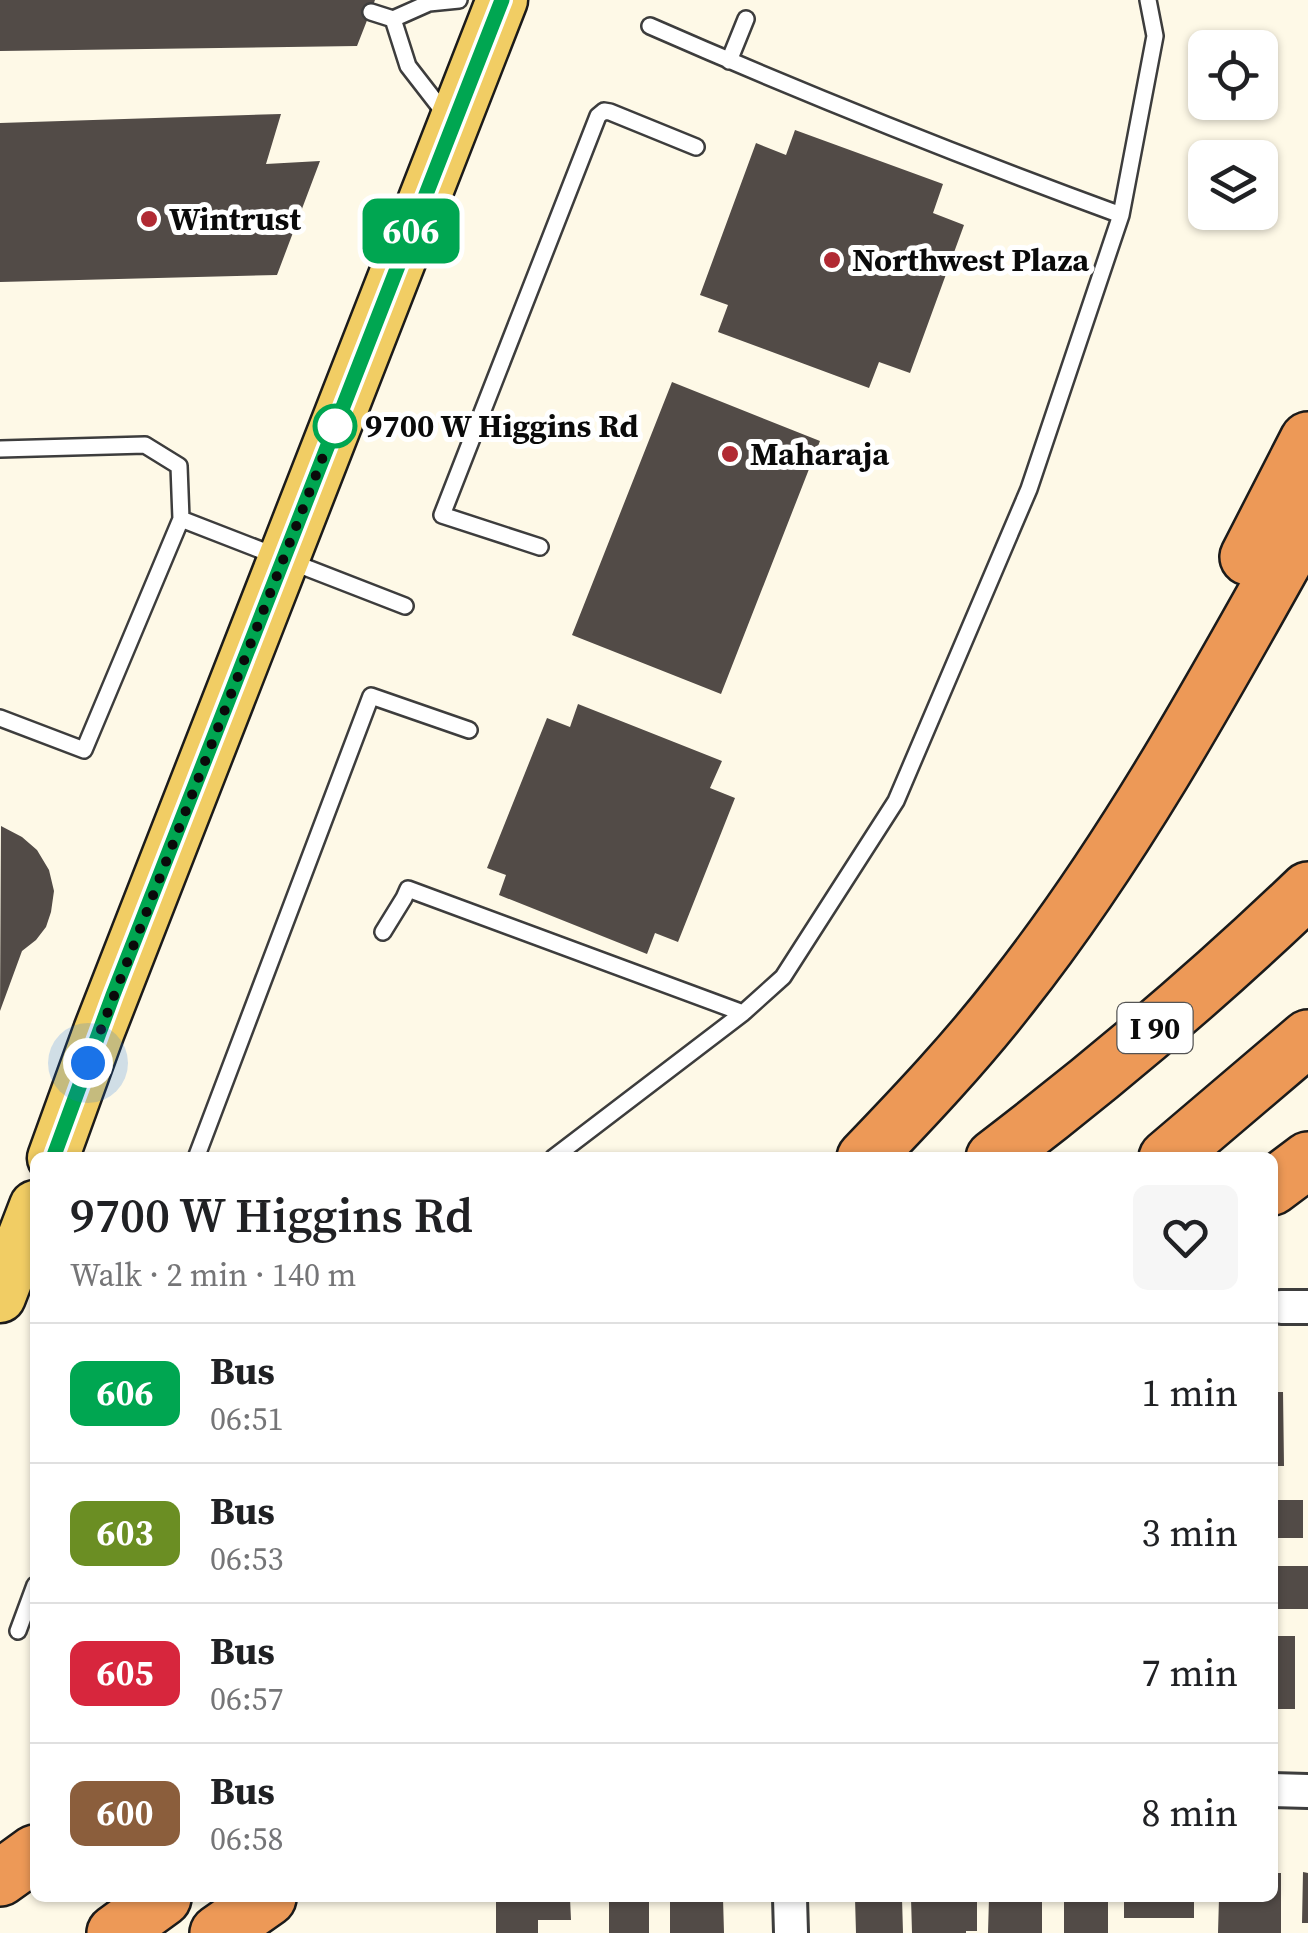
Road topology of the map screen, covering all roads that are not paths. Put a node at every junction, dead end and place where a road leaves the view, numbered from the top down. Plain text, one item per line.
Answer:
1 (459, 0) edge
2 (502, 0) edge
3 (1148, 0) edge
4 (371, 12) dead end
5 (392, 19) junction
6 (746, 20) dead end
7 (650, 26) dead end
8 (729, 61) junction
9 (453, 124) junction
10 (696, 147) dead end
11 (1122, 215) junction
12 (1308, 440) edge
13 (0, 449) edge
14 (1308, 518) edge
15 (181, 519) junction
16 (540, 548) dead end
17 (284, 559) junction
18 (405, 606) dead end
19 (0, 718) edge
20 (469, 730) dead end
21 (1145, 798) junction
22 (1308, 890) edge
23 (382, 932) dead end
24 (743, 1013) junction
25 (1308, 1038) edge
26 (55, 1152) edge
27 (198, 1152) edge
28 (561, 1152) edge
29 (870, 1152) edge
30 (1002, 1152) edge
31 (1175, 1152) edge
32 (1308, 1160) edge
33 (1278, 1182) edge
34 (30, 1219) edge
35 (0, 1297) edge
36 (30, 1599) edge
37 (18, 1631) dead end
38 (1278, 1790) edge
39 (1308, 1791) edge
40 (30, 1857) edge
41 (0, 1878) edge
42 (158, 1902) edge
43 (262, 1902) edge
44 (790, 1902) edge
45 (115, 1933) edge
46 (218, 1933) edge
47 (791, 1933) edge

1 - 5 lane
2 - 9 main road
3 - 11 lane
4 - 5 lane
5 - 9 lane
6 - 8 lane
7 - 8 lane
8 - 11 lane
9 - 17 main road
10 - 16 lane
11 - 24 lane
12 - 21 highway
13 - 15 lane
14 - 21 highway
15 - 17 lane
15 - 19 lane
17 - 18 lane
17 - 26 main road
20 - 27 lane
21 - 29 highway
22 - 30 highway, I 90
23 - 24 lane
24 - 28 lane
25 - 31 highway
32 - 33 highway
34 - 35 main road
36 - 37 lane
38 - 39 street
40 - 41 highway
42 - 45 highway
43 - 46 highway
44 - 47 street

